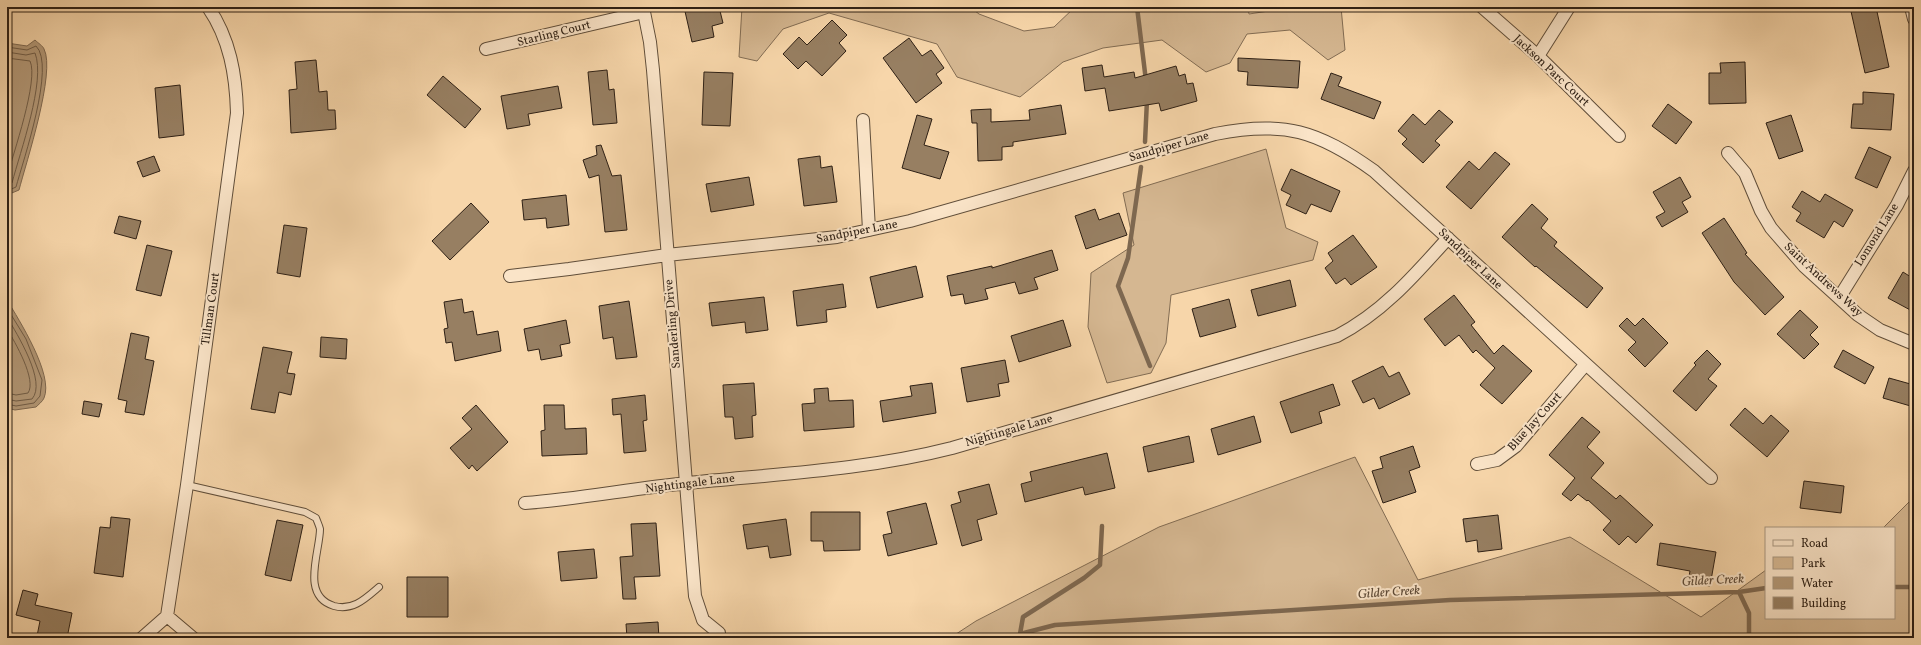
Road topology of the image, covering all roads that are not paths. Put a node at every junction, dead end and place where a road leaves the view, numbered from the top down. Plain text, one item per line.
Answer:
1 (208, 7) edge
2 (1482, 7) edge
3 (1569, 7) edge
4 (1911, 7) edge
5 (644, 10) edge
6 (1914, 19) edge
7 (486, 49) dead end
8 (1538, 56) junction
9 (863, 120) dead end
10 (1619, 136) dead end
11 (1728, 153) dead end
12 (1914, 171) edge
13 (869, 230) junction
14 (1448, 238) junction
15 (667, 255) junction
16 (510, 276) dead end
17 (1838, 298) junction
18 (1914, 344) edge
19 (1585, 365) junction
20 (1476, 464) dead end
21 (1711, 478) dead end
22 (685, 483) junction
23 (187, 485) junction
24 (525, 503) dead end
25 (379, 588) dead end
26 (167, 616) junction
27 (718, 633) dead end
28 (142, 638) edge
29 (193, 638) edge

1 - 23 street, Tillman Court
2 - 8 street, Jackson Parc Court
3 - 8 street
4 - 6 street
5 - 7 street, Starling Court
5 - 15 street, Sanderling Drive
8 - 10 street, Jackson Parc Court
9 - 13 street
11 - 17 street, Saint Andrews Way
12 - 17 street, Lomond Lane
13 - 14 street, Sandpiper Lane
13 - 15 street, Sandpiper Lane
14 - 19 street, Sandpiper Lane
14 - 22 street, Nightingale Lane
15 - 16 street, Sandpiper Lane
15 - 22 street, Sanderling Drive
17 - 18 street, Saint Andrews Way
19 - 20 street, Blue Jay Court
19 - 21 street, Sandpiper Lane
22 - 24 street, Nightingale Lane
22 - 27 street, Sanderling Drive
23 - 25 lane
23 - 26 street, Tillman Court
26 - 28 street
26 - 29 street

